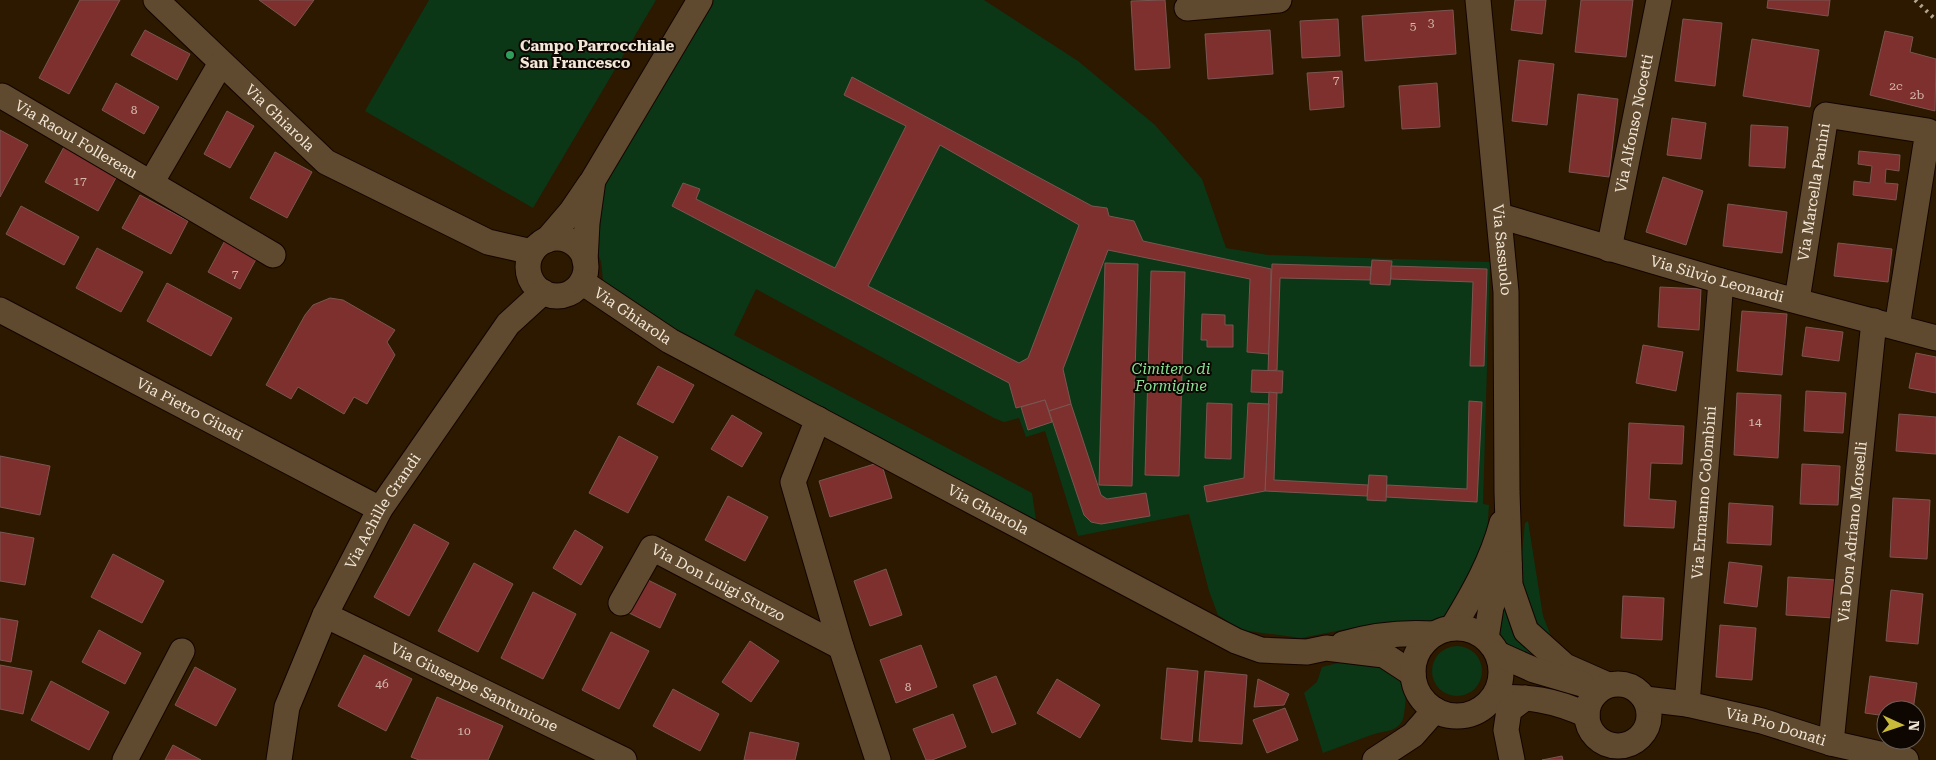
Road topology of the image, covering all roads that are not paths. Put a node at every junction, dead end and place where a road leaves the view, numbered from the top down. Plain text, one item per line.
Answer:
1 (156, 0) edge
2 (700, 0) edge
3 (1279, 0) edge
4 (1478, 0) edge
5 (1659, 0) edge
6 (1187, 8) dead end
7 (221, 63) junction
8 (2, 96) dead end
9 (593, 180) junction
10 (151, 183) junction
11 (1500, 216) junction
12 (540, 246) junction
13 (1609, 249) junction
14 (273, 255) dead end
15 (584, 272) junction
16 (1721, 281) junction
17 (543, 292) junction
18 (1797, 300) junction
19 (0, 310) edge
20 (1874, 320) junction
21 (1897, 328) junction
22 (1936, 338) edge
23 (818, 419) junction
24 (1507, 501) junction
25 (380, 509) junction
26 (1510, 563) junction
27 (621, 603) dead end
28 (325, 615) junction
29 (1443, 631) junction
30 (1492, 646) junction
31 (841, 647) junction
32 (1326, 648) junction
33 (182, 650) dead end
34 (1413, 674) junction
35 (1603, 688) junction
36 (1493, 698) junction
37 (1526, 698) junction
38 (1645, 698) junction
39 (1687, 704) junction
40 (1435, 710) junction
41 (1587, 715) junction
42 (1831, 743) junction
43 (1600, 749) edge
44 (1634, 750) edge
45 (125, 760) edge
46 (279, 760) edge
47 (624, 760) edge
48 (878, 760) edge
49 (1375, 760) edge
50 (1512, 760) edge
51 (1906, 760) edge

1 - 7 street, Via Ghiarola
2 - 9 street
3 - 6 street
4 - 11 street, Via Sassuolo
5 - 13 street, Via Alfonso Nocetti
7 - 10 street, Via Raoul Follereau
7 - 12 street, Via Ghiarola
8 - 10 street, Via Raoul Follereau
9 - 12 street
9 - 15 street
10 - 14 street, Via Raoul Follereau
11 - 13 street, Via Silvio Leonardi
11 - 24 street, Via Sassuolo
12 - 15 street, Via Ghiarola
12 - 17 street
13 - 16 street, Via Silvio Leonardi
15 - 17 street, Via Ghiarola
15 - 23 street, Via Ghiarola
16 - 18 street, Via Silvio Leonardi
16 - 39 street, Via Ermanno Colombini
17 - 25 street, Via Achille Grandi
18 - 20 street, Via Silvio Leonardi
18 - 21 street, Via Marcella Panini
19 - 25 street, Via Pietro Giusti
20 - 21 street, Via Silvio Leonardi
20 - 42 street, Via Don Adriano Morselli
21 - 22 street, Via Silvio Leonardi
23 - 31 street
23 - 32 street, Via Ghiarola
24 - 26 street, Via Sassuolo
24 - 29 street, Via Sassuolo
25 - 28 street, Via Achille Grandi
26 - 30 street
26 - 35 street, Via Sassuolo
27 - 31 street, Via Don Luigi Sturzo
28 - 46 street, Via Achille Grandi
28 - 47 street, Via Giuseppe Santunione
29 - 30 street, Via Pio Donati
29 - 32 street, Via Pio Donati
29 - 34 street
30 - 35 street, Via Pio Donati
30 - 36 street
31 - 48 street
32 - 34 street, Via Ghiarola
33 - 45 street
34 - 40 street
35 - 38 street, Via Pio Donati
35 - 41 street
36 - 37 street
36 - 40 street
37 - 41 street
37 - 50 street
38 - 39 street, Via Pio Donati
38 - 44 street
39 - 42 street, Via Pio Donati
40 - 49 street
41 - 43 street
42 - 51 street, Via Pio Donati
43 - 44 street

